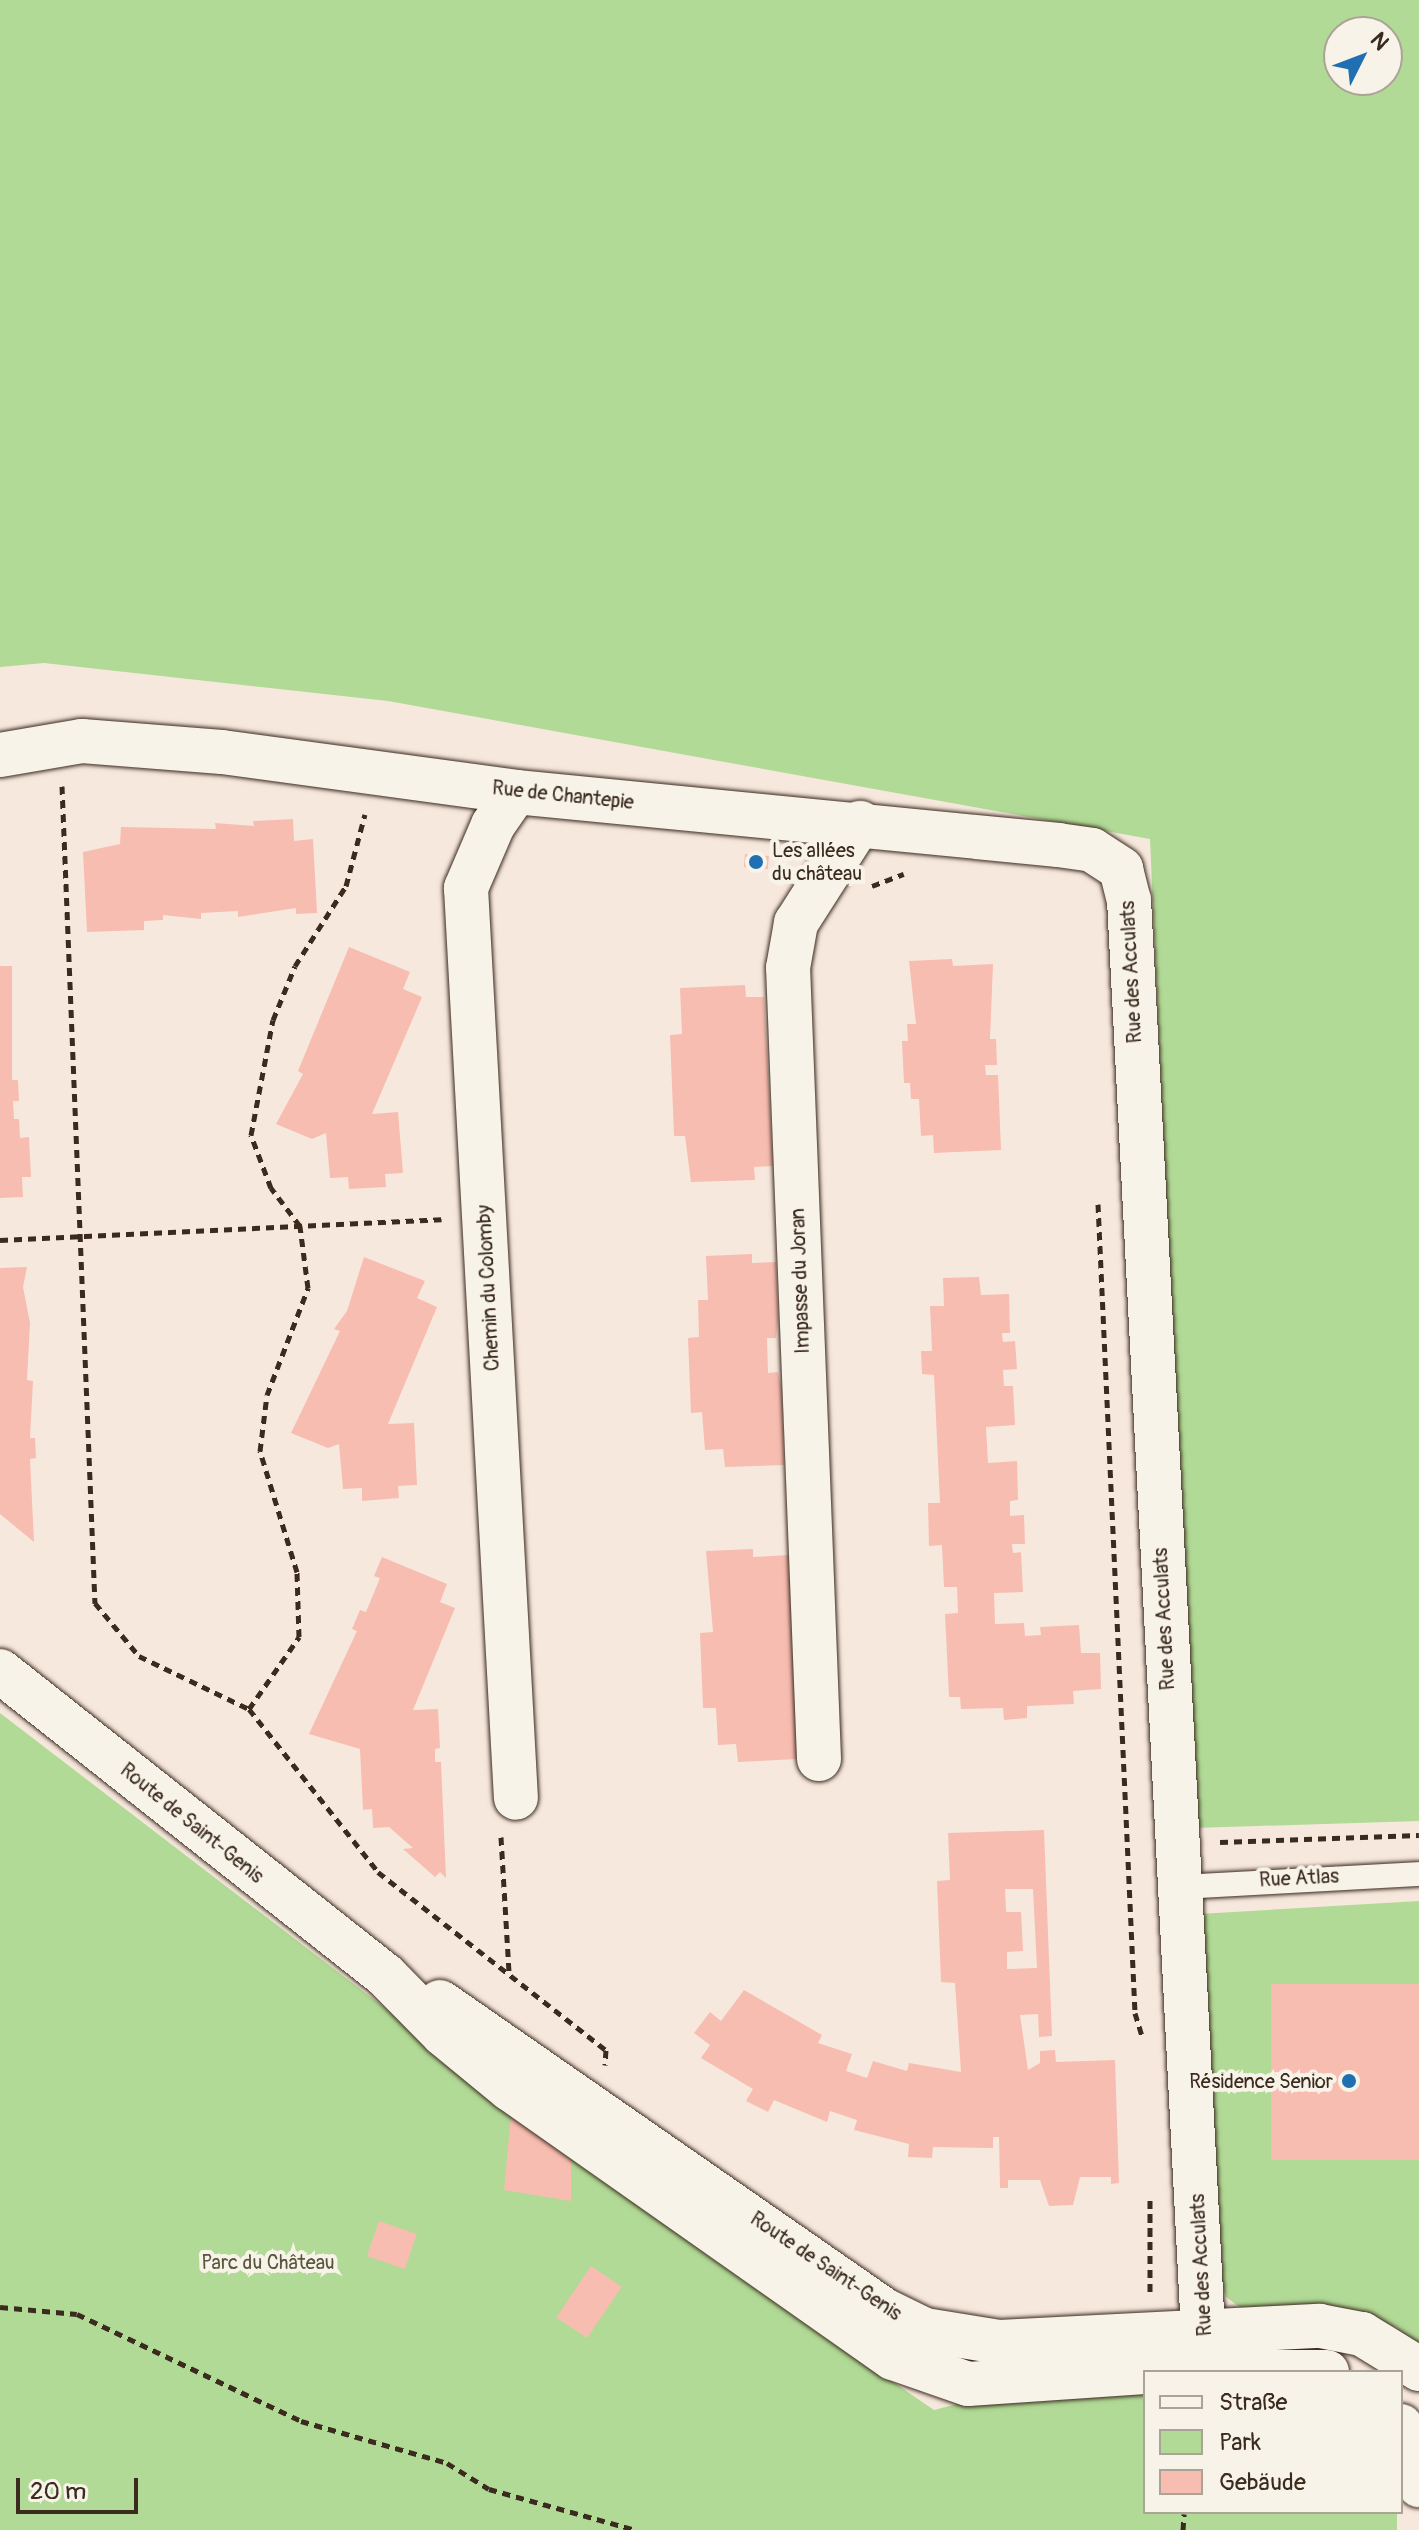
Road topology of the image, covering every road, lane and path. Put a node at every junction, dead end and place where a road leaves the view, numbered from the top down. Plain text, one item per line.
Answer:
1 (60, 745) junction
2 (0, 755) edge
3 (376, 773) junction
4 (516, 792) junction
5 (860, 823) junction
6 (1121, 869) joint
7 (909, 872) dead end
8 (827, 873) junction
9 (1098, 1197) dead end
10 (483, 1217) junction
11 (300, 1226) junction
12 (80, 1237) junction
13 (0, 1240) edge
14 (0, 1671) edge
15 (249, 1709) junction
16 (819, 1759) dead end
17 (516, 1798) joint
18 (1419, 1835) edge
19 (1176, 1844) junction
20 (1129, 1847) junction
21 (1419, 1874) edge
22 (1179, 1887) junction
23 (509, 1972) junction
24 (1147, 2050) dead end
25 (605, 2073) dead end
26 (616, 2143) junction
27 (1151, 2182) dead end
28 (1150, 2292) dead end
29 (0, 2307) edge
30 (1205, 2349) junction
31 (1419, 2369) edge
32 (1158, 2370) edge
33 (1316, 2370) edge
34 (1143, 2372) edge
35 (1403, 2433) edge
36 (1419, 2485) edge
37 (1184, 2514) dead end
38 (636, 2530) edge
39 (1183, 2530) edge

1 - 2 street, Rue de Chantepie
1 - 3 street, Rue de Chantepie
1 - 12 path
3 - 4 street, Rue de Chantepie
3 - 11 path
4 - 5 street, Rue de Chantepie
4 - 10 street, Chemin du Colomby
5 - 6 street, Rue de Chantepie
5 - 8 street, Impasse du Joran
6 - 19 street, Rue des Acculats
7 - 8 path
8 - 16 street, Impasse du Joran
9 - 20 path
10 - 11 path
10 - 17 street, Chemin du Colomby
11 - 12 path
11 - 15 path
12 - 13 path
12 - 15 path
14 - 26 street, Route de Saint-Genis
15 - 23 path
17 - 23 path
18 - 19 path
19 - 20 path
19 - 22 street, Rue des Acculats
20 - 24 path
21 - 22 lane, Rue Atlas
22 - 30 street, Rue des Acculats
23 - 25 path
26 - 30 street, Route de Saint-Genis
26 - 34 street, Route de Saint-Genis
27 - 28 path
29 - 38 path
30 - 31 street, Route de Saint-Genis
30 - 32 street, Route de Saint-Genis
30 - 33 street, Route de Saint-Genis
35 - 36 street
37 - 39 path

